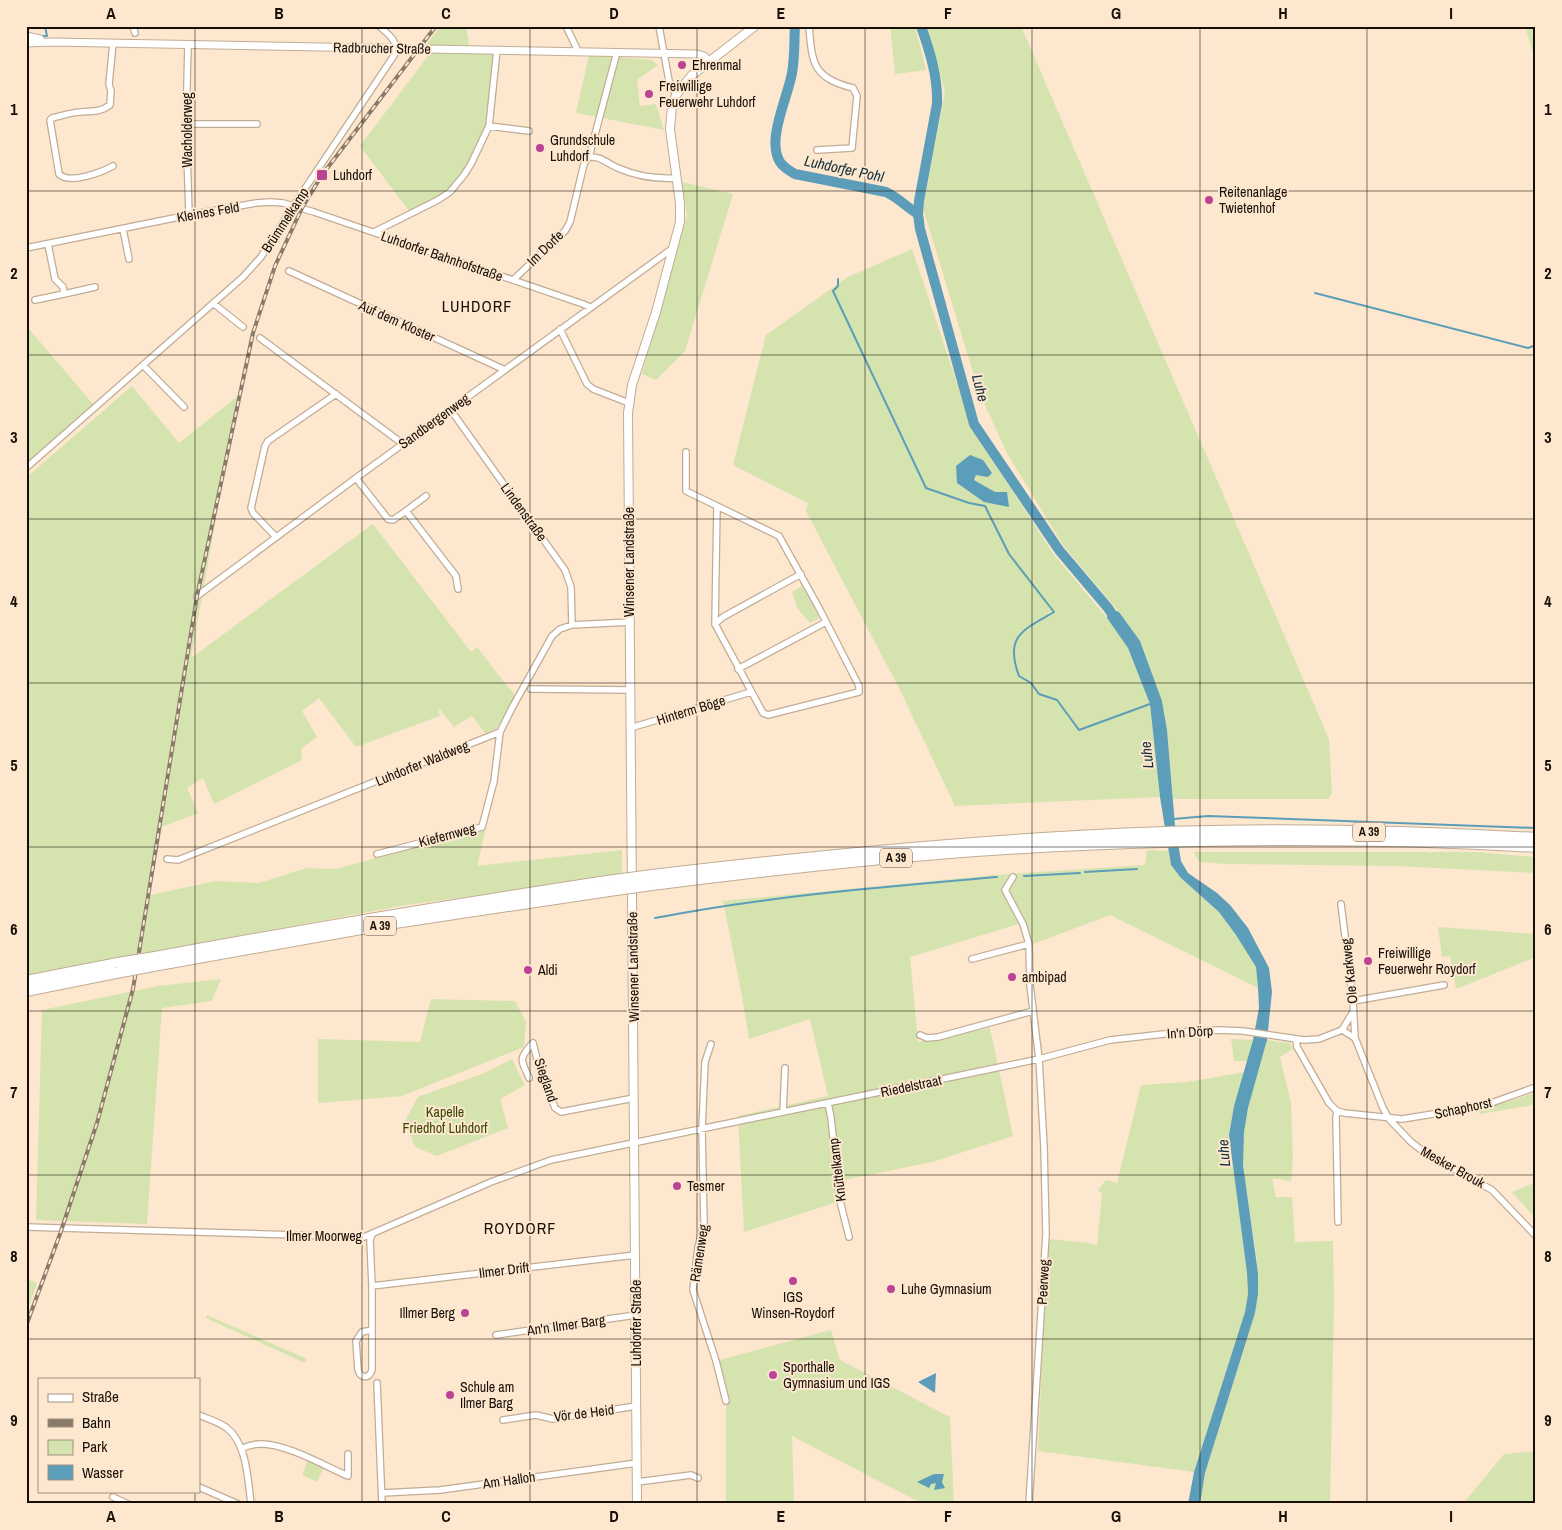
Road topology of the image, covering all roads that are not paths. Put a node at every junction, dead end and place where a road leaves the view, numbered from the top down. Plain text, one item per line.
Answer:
1 (379, 26) edge
2 (566, 26) edge
3 (659, 26) edge
4 (755, 26) edge
5 (809, 26) edge
6 (26, 36) edge
7 (26, 42) edge
8 (53, 42) junction
9 (113, 43) junction
10 (188, 45) junction
11 (397, 48) junction
12 (497, 50) junction
13 (578, 52) junction
14 (617, 52) junction
15 (663, 53) junction
16 (709, 61) junction
17 (676, 95) junction
18 (186, 124) junction
19 (257, 124) dead end
20 (489, 126) junction
21 (529, 131) dead end
22 (818, 150) dead end
23 (589, 156) junction
24 (113, 166) dead end
25 (676, 178) junction
26 (294, 206) junction
27 (189, 215) junction
28 (123, 229) junction
29 (374, 232) junction
30 (48, 244) junction
31 (26, 248) edge
32 (673, 248) junction
33 (129, 259) dead end
34 (289, 271) dead end
35 (513, 280) junction
36 (95, 288) dead end
37 (64, 294) junction
38 (35, 300) dead end
39 (214, 303) junction
40 (590, 307) junction
41 (243, 327) dead end
42 (560, 328) junction
43 (260, 338) dead end
44 (143, 365) junction
45 (505, 370) junction
46 (336, 394) junction
47 (629, 403) junction
48 (184, 407) dead end
49 (450, 409) junction
50 (403, 444) junction
51 (686, 452) dead end
52 (26, 468) edge
53 (356, 478) junction
54 (426, 496) dead end
55 (716, 506) junction
56 (406, 511) junction
57 (276, 536) junction
58 (801, 574) junction
59 (458, 589) dead end
60 (197, 596) dead end
61 (630, 622) junction
62 (826, 622) junction
63 (715, 624) junction
64 (572, 625) junction
65 (738, 669) junction
66 (531, 689) dead end
67 (630, 690) junction
68 (751, 692) junction
69 (630, 728) junction
70 (500, 732) junction
71 (1204, 836) junction
72 (1536, 838) edge
73 (1536, 847) edge
74 (377, 854) dead end
75 (167, 859) dead end
76 (1013, 877) dead end
77 (1341, 904) dead end
78 (1028, 944) junction
79 (972, 959) dead end
80 (117, 968) junction
81 (26, 981) edge
82 (1444, 985) dead end
83 (26, 991) edge
84 (1353, 1001) junction
85 (1353, 1010) junction
86 (1033, 1011) junction
87 (1342, 1030) junction
88 (920, 1035) dead end
89 (1355, 1038) junction
90 (1296, 1040) junction
91 (711, 1044) dead end
92 (1039, 1060) junction
93 (785, 1068) dead end
94 (530, 1078) dead end
95 (1536, 1087) edge
96 (634, 1098) junction
97 (828, 1103) junction
98 (1337, 1111) junction
99 (783, 1112) junction
100 (1389, 1119) junction
101 (702, 1129) junction
102 (634, 1143) junction
103 (1338, 1222) dead end
104 (26, 1227) edge
105 (372, 1235) junction
106 (849, 1236) dead end
107 (1536, 1236) edge
108 (635, 1254) junction
109 (372, 1286) junction
110 (636, 1316) junction
111 (372, 1330) junction
112 (496, 1335) dead end
113 (377, 1383) dead end
114 (726, 1401) dead end
115 (636, 1406) junction
116 (200, 1415) edge
117 (503, 1420) dead end
118 (241, 1449) junction
119 (348, 1454) dead end
120 (637, 1463) junction
121 (698, 1478) dead end
122 (637, 1482) junction
123 (200, 1487) edge
124 (382, 1493) junction
125 (113, 1497) dead end
126 (128, 1504) edge
127 (238, 1504) edge
128 (250, 1504) edge
129 (382, 1504) edge
130 (637, 1504) edge
131 (1029, 1504) edge

1 - 11 street
2 - 13 street
3 - 15 street
4 - 16 main road, Winsener Landstraße
5 - 22 street
6 - 8 street, Radbrucher Straße
7 - 8 street, Radbrucher Straße
8 - 9 street, Radbrucher Straße
9 - 10 street, Radbrucher Straße
9 - 24 street
10 - 11 street, Radbrucher Straße
10 - 18 street, Wacholderweg
11 - 12 street, Radbrucher Straße
11 - 26 street, Brümmelkamp
12 - 13 street, Radbrucher Straße
12 - 20 street
13 - 14 street, Radbrucher Straße
14 - 15 street, Radbrucher Straße
14 - 23 street, Im Dorfe
15 - 16 street, Radbrucher Straße
15 - 17 street
16 - 17 main road, Winsener Landstraße
17 - 25 main road, Winsener Landstraße
18 - 19 street
18 - 27 street, Wacholderweg
20 - 21 street
20 - 29 street
23 - 25 street
23 - 35 street, Im Dorfe
25 - 32 main road, Winsener Landstraße
26 - 27 street, Kleines Feld
26 - 29 street, Luhdorfer Bahnhofstraße
26 - 39 street, Brümmelkamp
27 - 28 street, Kleines Feld
28 - 30 street, Kleines Feld
28 - 33 street
29 - 35 street, Luhdorfer Bahnhofstraße
30 - 31 street, Kleines Feld
30 - 37 street
32 - 40 street, Sandbergenweg
32 - 47 main road, Winsener Landstraße
34 - 45 street, Auf dem Kloster
35 - 40 street, Luhdorfer Bahnhofstraße
36 - 37 street
37 - 38 street
39 - 41 street
39 - 44 street, Brümmelkamp
40 - 42 street, Sandbergenweg
42 - 45 street, Sandbergenweg
42 - 47 street
43 - 46 street
44 - 48 street
44 - 52 street, Brümmelkamp
45 - 49 street, Sandbergenweg
46 - 50 street
46 - 57 street
47 - 61 main road, Winsener Landstraße
49 - 50 street, Sandbergenweg
49 - 64 street, Lindenstraße
50 - 53 street, Sandbergenweg
51 - 55 street
53 - 56 street
53 - 57 street, Sandbergenweg
54 - 56 street
55 - 58 street
55 - 63 street
56 - 59 street
57 - 60 street, Sandbergenweg
58 - 62 street
58 - 63 street
61 - 64 street
61 - 67 main road, Winsener Landstraße
62 - 65 street
62 - 68 street
63 - 65 street
64 - 70 street
65 - 68 street
66 - 67 street
67 - 69 main road, Winsener Landstraße
68 - 69 street, Hinterm Böge
69 - 96 main road, Winsener Landstraße
70 - 74 street, Kiefernweg
70 - 75 street, Luhdorfer Waldweg
71 - 72 highway, A 39
71 - 73 highway, A 39
71 - 80 highway, A 39, bridge
76 - 78 street, Peerweg
77 - 84 street, Ole Karkweg
78 - 79 street
78 - 86 street, Peerweg
80 - 81 highway, A 39
80 - 83 highway, A 39
82 - 84 street
84 - 85 street, Ole Karkweg
85 - 87 street
85 - 89 street, Ole Karkweg
86 - 88 street
86 - 92 street, Peerweg
87 - 89 street
87 - 90 street, In'n Dörp
89 - 100 street, Mesker Brouk
90 - 92 street, In'n Dörp
90 - 98 street
91 - 101 street, Rämenweg
92 - 97 street, Riedelstraat
92 - 131 street, Peerweg
93 - 99 street
94 - 96 street, Siegland
95 - 100 street, Schaphorst
96 - 102 main road, Winsener Landstraße
97 - 99 street, Riedelstraat
97 - 106 street, Knüttelkamp
98 - 100 street, Schaphorst
98 - 103 street
99 - 101 street, Riedelstraat
100 - 107 street, Mesker Brouk
101 - 102 street, Riedelstraat
101 - 114 street, Rämenweg
102 - 105 street, Ilmer Moorweg
102 - 108 main road, Luhdorfer Straße
104 - 105 street, Ilmer Moorweg
105 - 109 street
108 - 109 street, Ilmer Drift
108 - 110 main road, Luhdorfer Straße
109 - 111 street
110 - 112 street, An'n Ilmer Barg
110 - 115 main road, Luhdorfer Straße
111 - 111 street
113 - 124 street
115 - 117 street, Vör de Heid
115 - 120 main road, Luhdorfer Straße
116 - 118 street
118 - 119 street
118 - 128 street
120 - 122 main road, Luhdorfer Straße
120 - 124 street, Am Halloh
121 - 122 street
122 - 130 main road, Luhdorfer Straße
123 - 127 street
124 - 129 street
125 - 126 street

